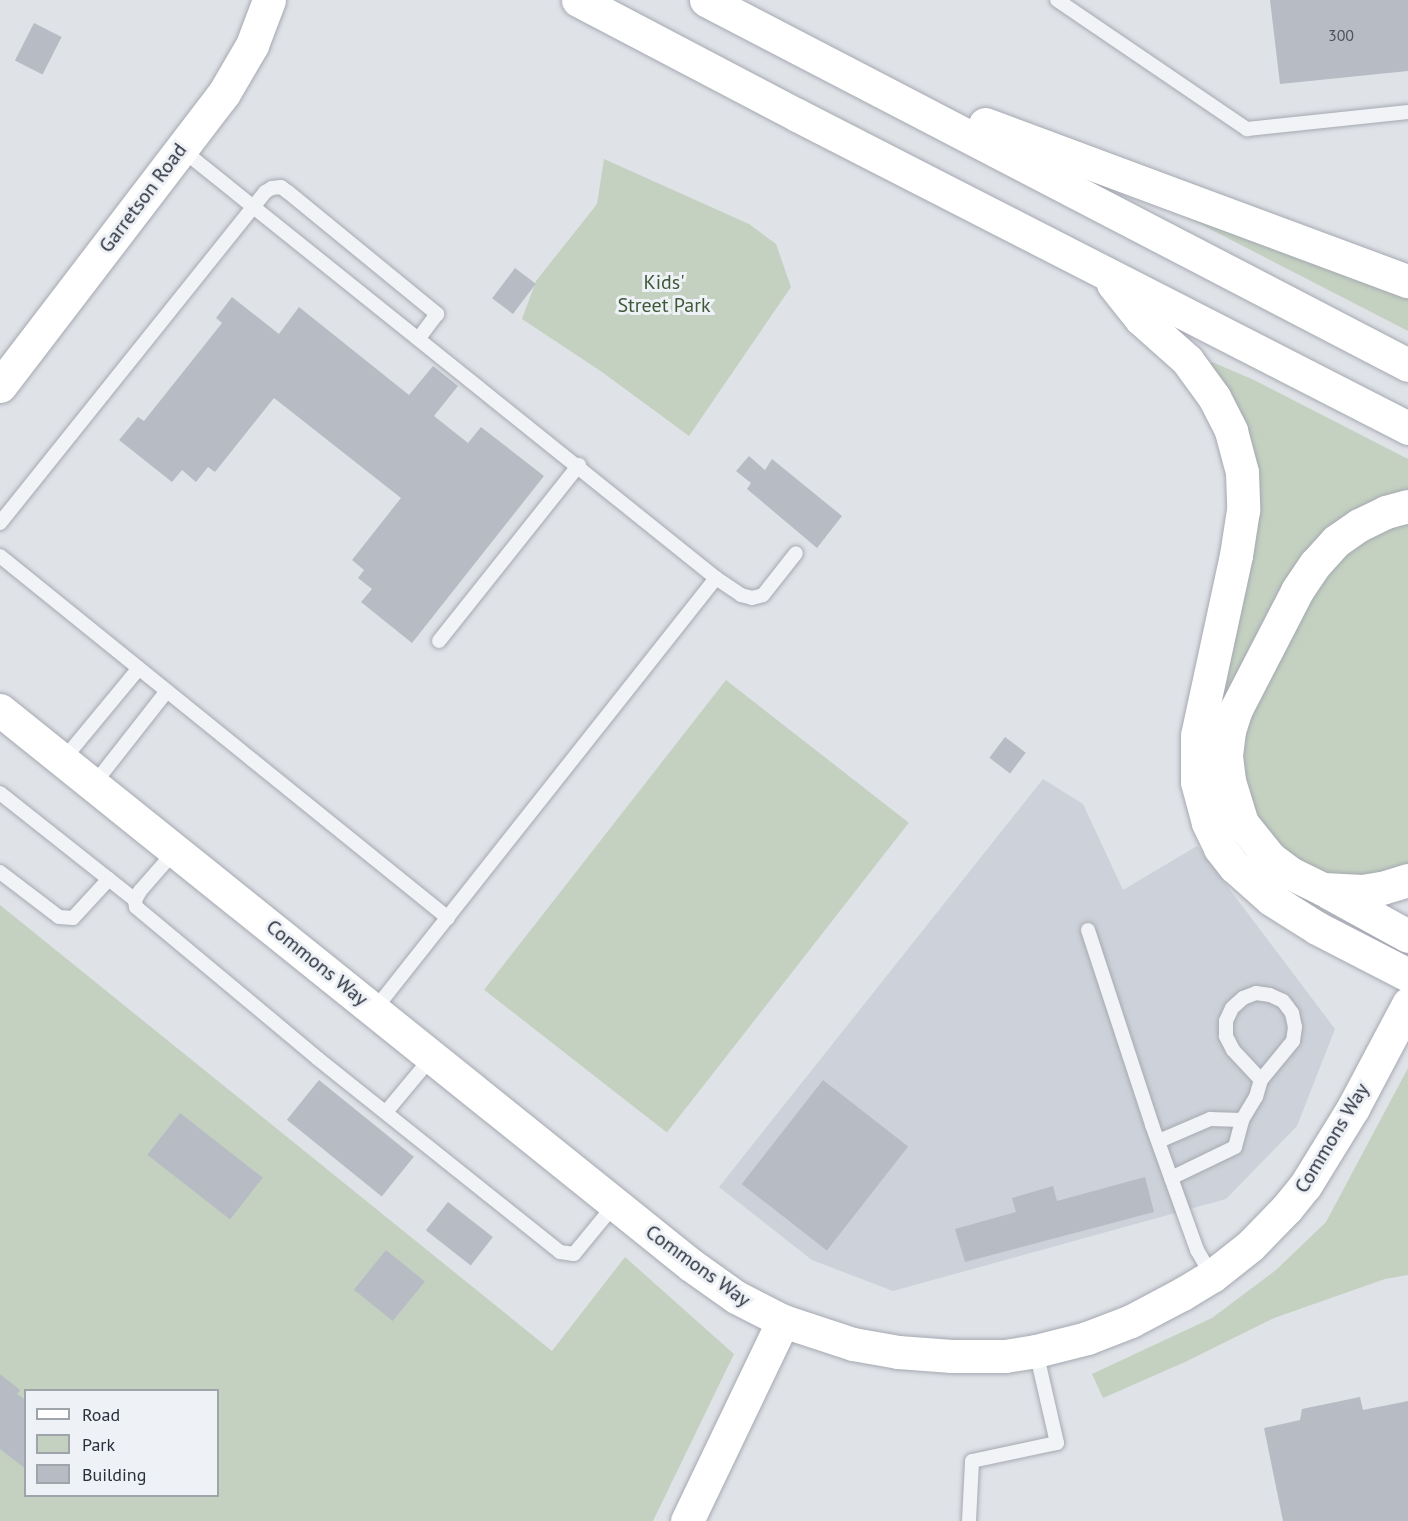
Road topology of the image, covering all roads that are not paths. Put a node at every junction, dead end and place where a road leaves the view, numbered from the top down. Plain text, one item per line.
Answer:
1 (269, 0) edge
2 (578, 0) edge
3 (706, 0) edge
4 (1057, 0) edge
5 (861, 81) junction
6 (1408, 112) edge
7 (180, 148) junction
8 (254, 207) junction
9 (1104, 273) junction
10 (1408, 281) edge
11 (418, 339) junction
12 (1408, 365) edge
13 (0, 386) edge
14 (1408, 428) edge
15 (579, 465) junction
16 (1408, 506) edge
17 (0, 523) edge
18 (796, 553) dead end
19 (0, 556) edge
20 (716, 578) junction
21 (439, 641) dead end
22 (139, 668) junction
23 (167, 691) junction
24 (0, 710) edge
25 (63, 760) junction
26 (94, 784) junction
27 (0, 793) edge
28 (176, 851) junction
29 (0, 872) edge
30 (109, 879) junction
31 (1408, 880) edge
32 (1323, 889) junction
33 (135, 900) junction
34 (448, 918) junction
35 (1088, 930) dead end
36 (1408, 936) edge
37 (1408, 975) edge
38 (1408, 1004) edge
39 (375, 1009) junction
40 (431, 1058) junction
41 (1261, 1080) junction
42 (386, 1112) junction
43 (1242, 1119) junction
44 (1159, 1141) junction
45 (1171, 1178) junction
46 (615, 1204) junction
47 (1212, 1276) junction
48 (783, 1321) junction
49 (1036, 1352) junction
50 (687, 1521) edge
51 (969, 1521) edge

1 - 7 main road, Garretson Road
2 - 9 main road
3 - 5 main road
4 - 6 lane
5 - 10 main road
5 - 12 main road
7 - 8 lane
7 - 13 main road, Garretson Road
8 - 11 lane
8 - 11 lane
8 - 17 lane
9 - 14 main road
9 - 37 main road
11 - 15 lane
15 - 20 lane
15 - 21 lane
16 - 32 main road
18 - 20 lane
19 - 22 lane
20 - 34 lane
22 - 23 lane
22 - 25 lane
23 - 26 lane
23 - 34 lane
24 - 25 main road, Commons Way
25 - 26 main road, Commons Way
26 - 28 main road, Commons Way
27 - 30 lane
28 - 33 lane
28 - 39 main road, Commons Way
29 - 30 lane
30 - 33 lane
31 - 32 main road
32 - 36 main road
33 - 42 lane
34 - 39 lane
35 - 44 lane
38 - 47 main road, Commons Way
39 - 40 main road, Commons Way
40 - 42 lane
40 - 46 main road, Commons Way
41 - 41 lane
41 - 43 lane
42 - 46 lane
43 - 44 lane
43 - 45 lane
44 - 45 lane
45 - 47 lane
46 - 48 main road, Commons Way
47 - 49 main road, Commons Way
48 - 49 main road, Commons Way
48 - 50 main road
49 - 51 lane

